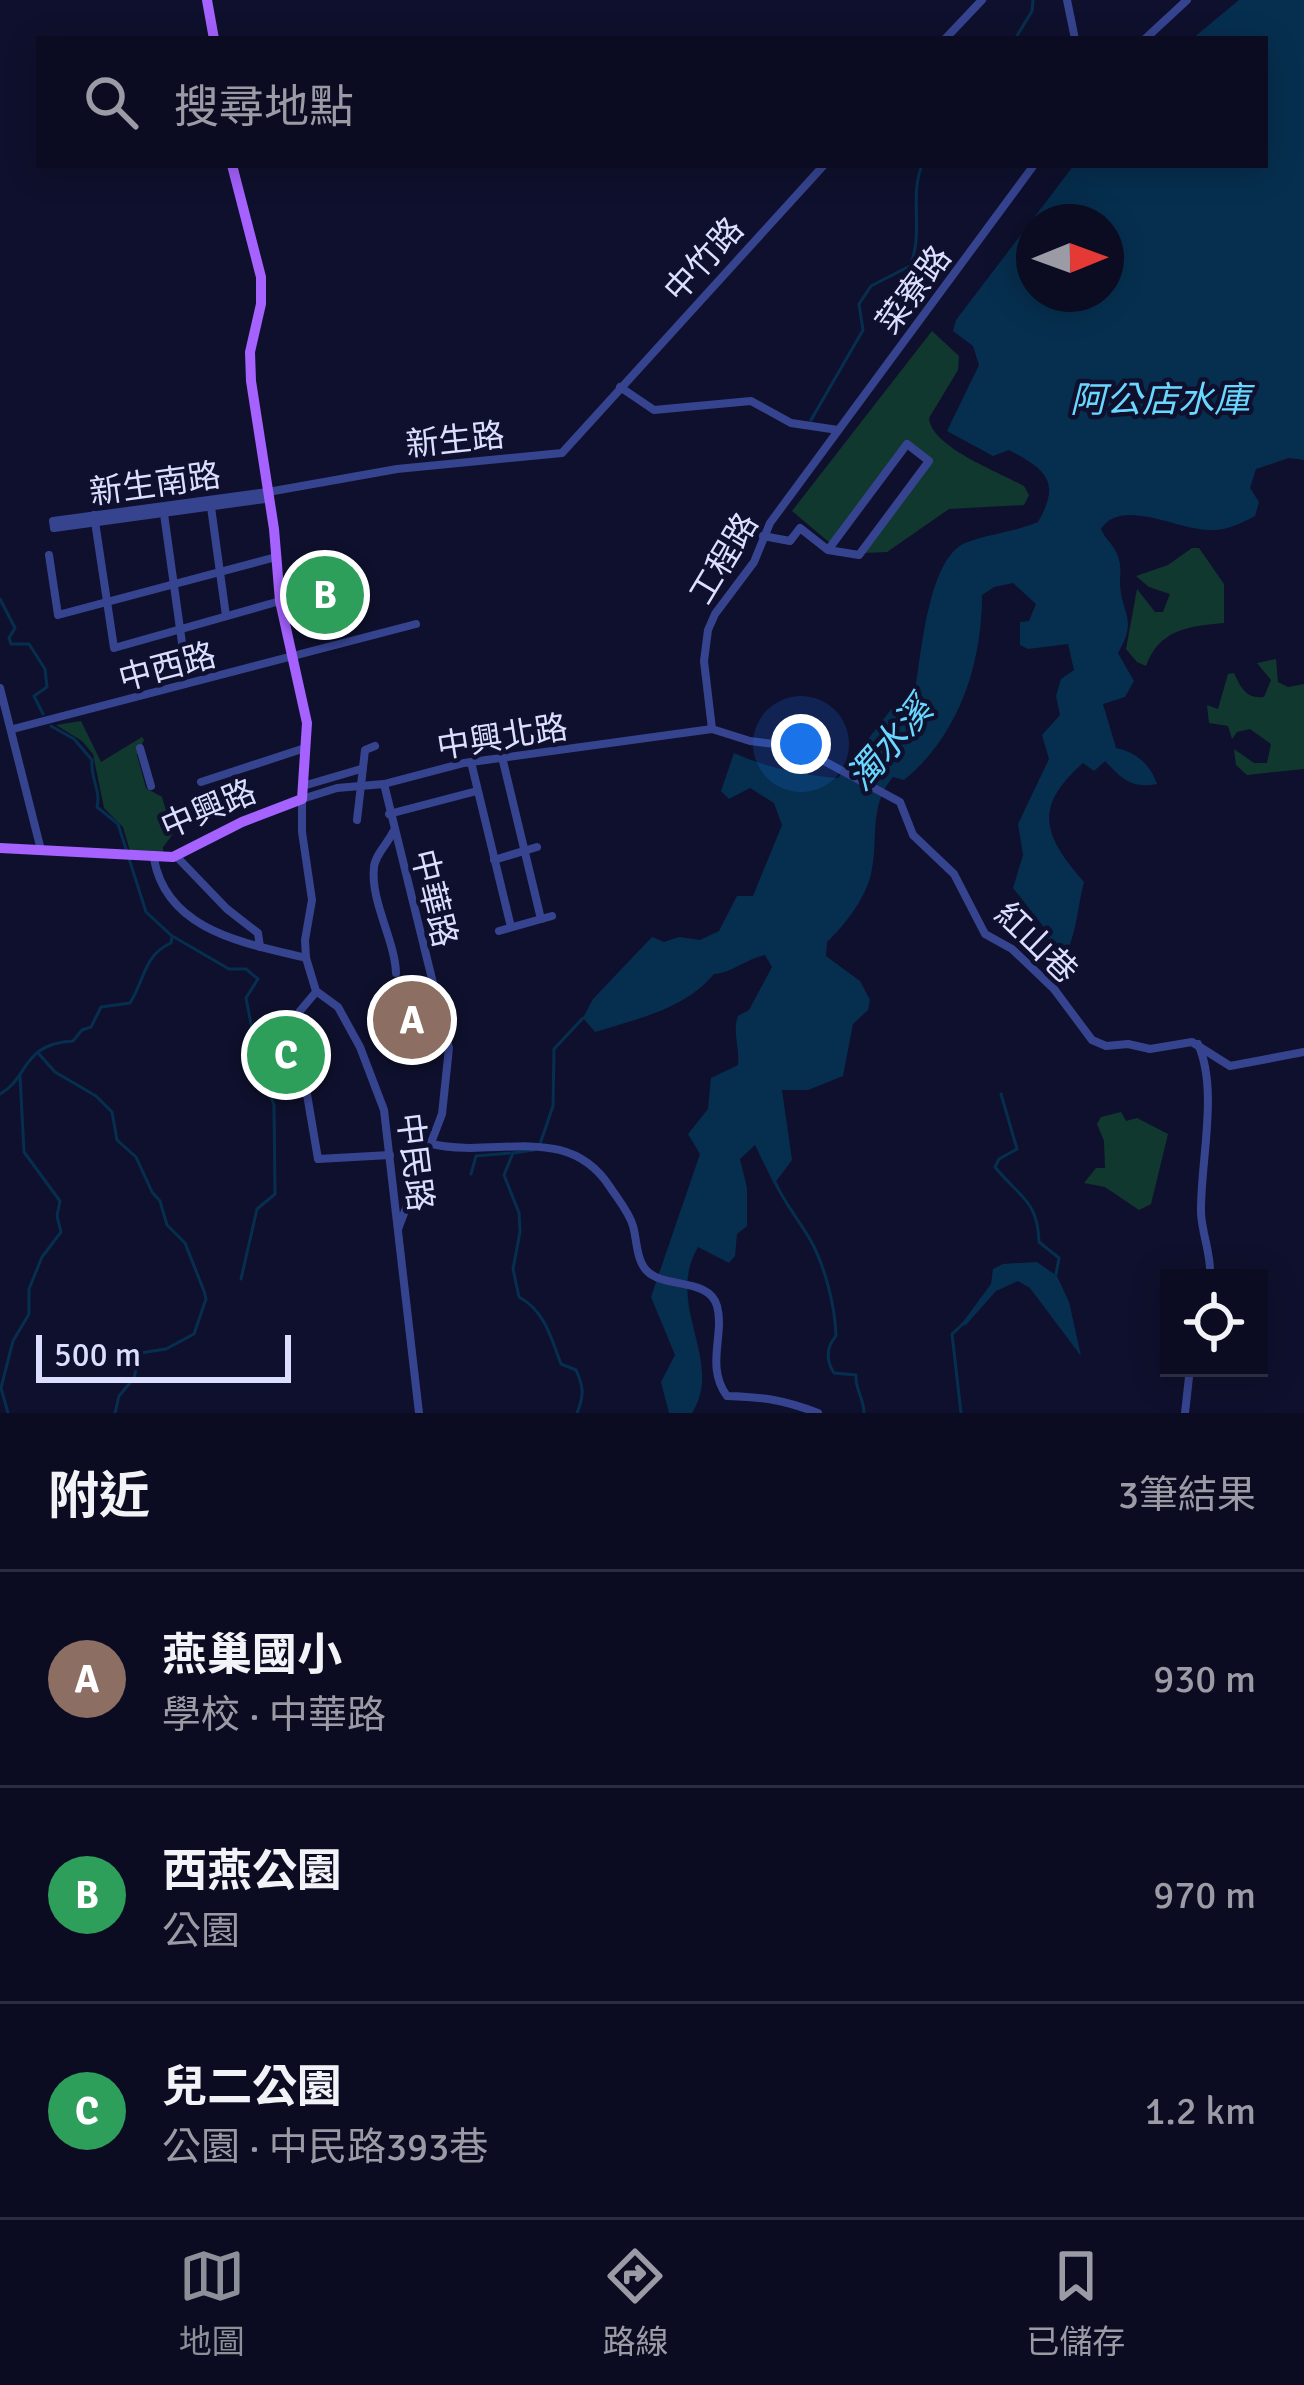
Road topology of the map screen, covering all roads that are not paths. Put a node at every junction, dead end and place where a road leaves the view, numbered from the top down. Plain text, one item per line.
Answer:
1 (205, 0) edge
2 (982, 0) edge
3 (1067, 0) edge
4 (1187, 0) edge
5 (211, 36) edge
6 (948, 36) edge
7 (1074, 36) edge
8 (1147, 36) edge
9 (231, 168) edge
10 (821, 168) edge
11 (1032, 168) edge
12 (620, 387) junction
13 (838, 430) junction
14 (266, 494) junction
15 (211, 504) junction
16 (164, 511) junction
17 (763, 536) junction
18 (828, 550) junction
19 (49, 555) dead end
20 (275, 557) junction
21 (221, 572) junction
22 (174, 585) junction
23 (107, 602) junction
24 (278, 602) junction
25 (226, 616) junction
26 (416, 624) dead end
27 (180, 629) junction
28 (182, 644) dead end
29 (292, 655) junction
30 (0, 688) edge
31 (712, 729) junction
32 (13, 732) junction
33 (375, 746) dead end
34 (140, 748) dead end
35 (305, 748) junction
36 (502, 757) junction
37 (471, 762) junction
38 (361, 769) junction
39 (202, 782) dead end
40 (383, 784) junction
41 (362, 785) junction
42 (152, 786) dead end
43 (477, 791) junction
44 (303, 793) junction
45 (389, 814) junction
46 (357, 820) dead end
47 (394, 831) junction
48 (0, 846) edge
49 (537, 847) dead end
50 (42, 849) junction
51 (524, 851) junction
52 (176, 856) junction
53 (154, 859) junction
54 (494, 860) junction
55 (552, 916) dead end
56 (541, 919) junction
57 (511, 927) junction
58 (499, 931) dead end
59 (260, 947) junction
60 (306, 958) junction
61 (396, 974) dead end
62 (316, 992) junction
63 (1198, 1044) junction
64 (1304, 1052) edge
65 (432, 1144) junction
66 (390, 1155) junction
67 (398, 1231) junction
68 (1209, 1269) edge
69 (1189, 1377) edge
70 (419, 1413) edge
71 (818, 1413) edge
72 (1185, 1413) edge

1 - 5 main road
2 - 6 street
3 - 7 street
4 - 8 street
9 - 14 main road, 中民路
10 - 12 street, 中竹路
11 - 13 street, 菜寮路
12 - 13 street
12 - 14 street, 新生路
13 - 17 street, 工程路
14 - 15 street, 新生南路
14 - 20 main road, 中民路
15 - 16 street, 新生南路
15 - 21 street
16 - 22 street
16 - 23 street, 新生南路
17 - 18 street
17 - 31 street, 工程路
18 - 18 street
19 - 23 street
20 - 21 street
20 - 24 main road, 中民路
21 - 22 street
21 - 25 street
22 - 23 street
22 - 27 street
23 - 27 street
24 - 25 street
24 - 29 main road, 中民路
25 - 27 street
26 - 29 street, 中西路
27 - 28 street
29 - 32 street, 中西路
29 - 35 main road, 中民路
30 - 32 street
31 - 36 street, 中興北路
31 - 63 street, 紅山巷
32 - 50 street
33 - 38 street
34 - 42 street
35 - 39 street
35 - 44 main road, 中民路
36 - 37 street, 中興北路
36 - 51 street
37 - 40 street, 中興北路
37 - 43 street
38 - 41 street
38 - 44 street
40 - 41 street, 中興北路
40 - 45 street, 中華路
41 - 44 street, 中興北路
41 - 46 street
43 - 45 street
43 - 54 street
44 - 52 main road, 中興路
44 - 60 street, 中民路
45 - 47 street, 中華路
47 - 61 street
47 - 65 street, 中華路
48 - 50 main road, 中興路
49 - 51 street
50 - 53 main road, 中興路
51 - 54 street
51 - 56 street
52 - 53 main road, 中興路
52 - 59 street
53 - 59 street
54 - 57 street
55 - 56 street
56 - 57 street
57 - 58 street
59 - 60 street
60 - 62 street, 中民路
62 - 66 street, 中民路
62 - 66 street
63 - 64 street
63 - 68 street
65 - 67 street, 中華路
65 - 71 street
66 - 67 street, 中民路
67 - 70 street, 中民路
69 - 72 street

